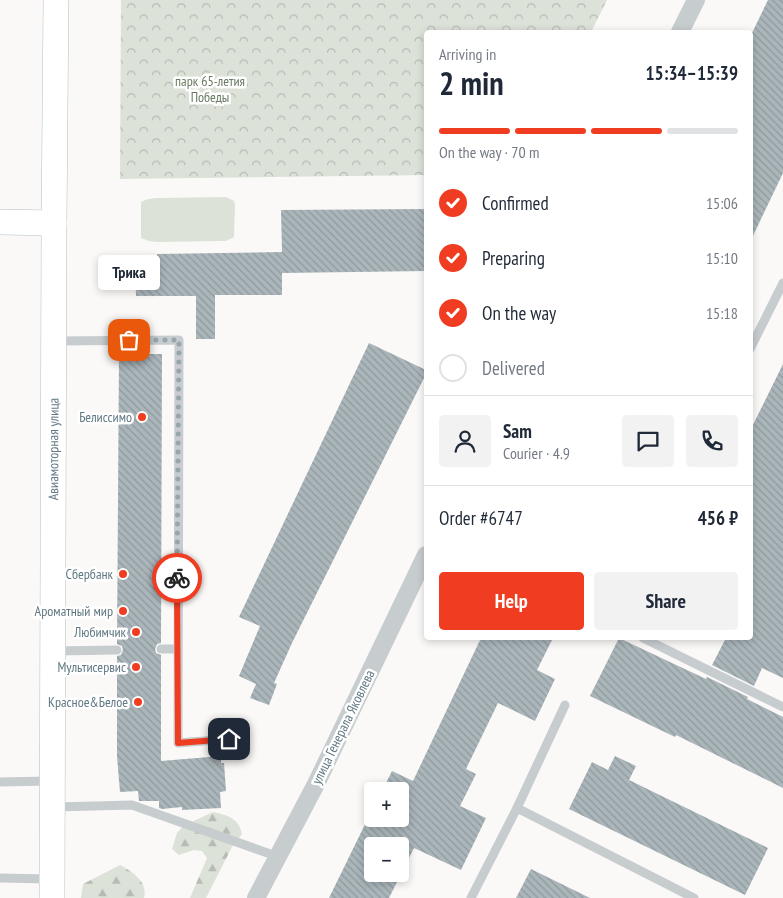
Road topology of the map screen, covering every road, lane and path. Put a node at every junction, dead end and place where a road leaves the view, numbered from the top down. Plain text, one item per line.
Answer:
1 (56, 0) edge
2 (696, 0) edge
3 (681, 30) edge
4 (0, 222) edge
5 (54, 223) junction
6 (783, 283) edge
7 (54, 341) junction
8 (753, 343) edge
9 (424, 558) edge
10 (647, 640) edge
11 (161, 649) dead end
12 (177, 649) junction
13 (117, 650) dead end
14 (53, 651) junction
15 (565, 705) dead end
16 (783, 707) edge
17 (229, 739) dead end
18 (52, 781) junction
19 (0, 782) edge
20 (52, 808) junction
21 (516, 808) junction
22 (279, 857) junction
23 (0, 878) edge
24 (52, 888) edge
25 (256, 898) edge
26 (471, 898) edge
27 (694, 898) edge

1 - 5 street, Авиамоторная улица
2 - 3 street
4 - 5 street
5 - 7 street, Авиамоторная улица
6 - 8 lane
7 - 12 lane
7 - 14 street, Авиамоторная улица
9 - 22 street, улица Генерала Яковлева
10 - 16 lane
11 - 12 lane
12 - 17 lane
13 - 14 lane
14 - 18 street, Авиамоторная улица
15 - 21 lane
18 - 19 lane
18 - 20 street, Авиамоторная улица
20 - 22 lane
20 - 24 street, Авиамоторная улица
21 - 26 lane
21 - 27 lane
22 - 25 street, улица Генерала Яковлева
23 - 24 lane

